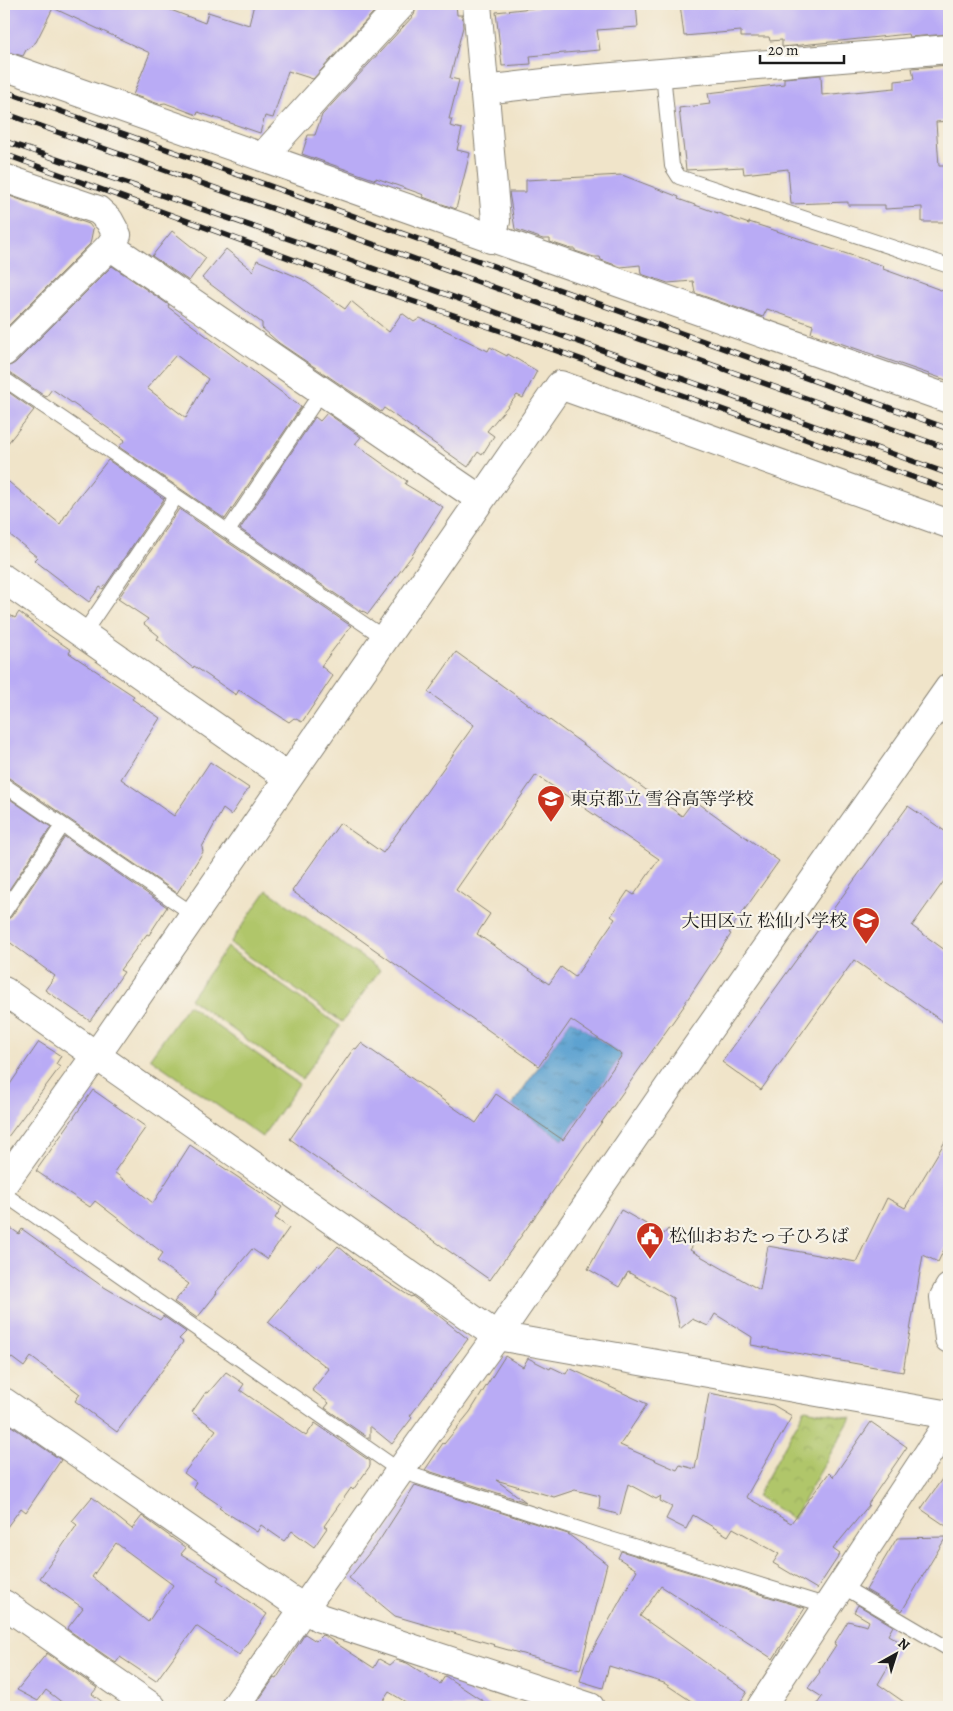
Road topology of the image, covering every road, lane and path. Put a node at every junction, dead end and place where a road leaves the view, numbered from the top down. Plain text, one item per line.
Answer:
1 (402, 4) edge
2 (476, 4) edge
3 (949, 49) edge
4 (4, 66) edge
5 (663, 73) junction
6 (484, 90) junction
7 (263, 156) junction
8 (4, 178) edge
9 (491, 239) junction
10 (110, 246) junction
11 (949, 266) edge
12 (4, 352) edge
13 (4, 379) edge
14 (322, 391) junction
15 (949, 399) edge
16 (176, 497) junction
17 (480, 499) junction
18 (949, 524) edge
19 (228, 532) junction
20 (4, 579) edge
21 (83, 634) junction
22 (386, 639) junction
23 (949, 688) edge
24 (288, 777) junction
25 (4, 785) edge
26 (62, 826) junction
27 (4, 912) edge
28 (193, 914) junction
29 (4, 992) edge
30 (96, 1056) junction
31 (4, 1183) edge
32 (4, 1194) edge
33 (949, 1288) edge
34 (497, 1336) junction
35 (949, 1339) edge
36 (4, 1402) edge
37 (949, 1415) edge
38 (949, 1422) edge
39 (400, 1470) junction
40 (835, 1596) junction
41 (4, 1604) edge
42 (304, 1609) junction
43 (949, 1649) edge
44 (152, 1707) edge
45 (235, 1707) edge
46 (590, 1707) edge
47 (761, 1707) edge

1 - 7 street
2 - 6 street
3 - 5 street
4 - 7 street
5 - 6 street
5 - 11 lane
6 - 9 street
7 - 9 street
8 - 10 street
9 - 15 street
10 - 12 street
10 - 14 street
13 - 16 lane
14 - 17 street
14 - 19 lane
16 - 19 lane
16 - 21 lane
17 - 18 street
17 - 22 street
19 - 22 lane
20 - 21 street
21 - 24 street
22 - 24 street
23 - 34 street
24 - 28 street
25 - 26 lane
26 - 27 lane
26 - 28 lane
28 - 30 street
29 - 30 street
30 - 31 street
30 - 34 street
32 - 39 lane
33 - 35 street
34 - 37 street
34 - 39 street
36 - 42 street
38 - 40 street
39 - 40 lane
39 - 42 street
40 - 43 lane
40 - 47 street
41 - 44 street
42 - 45 street
42 - 46 street

